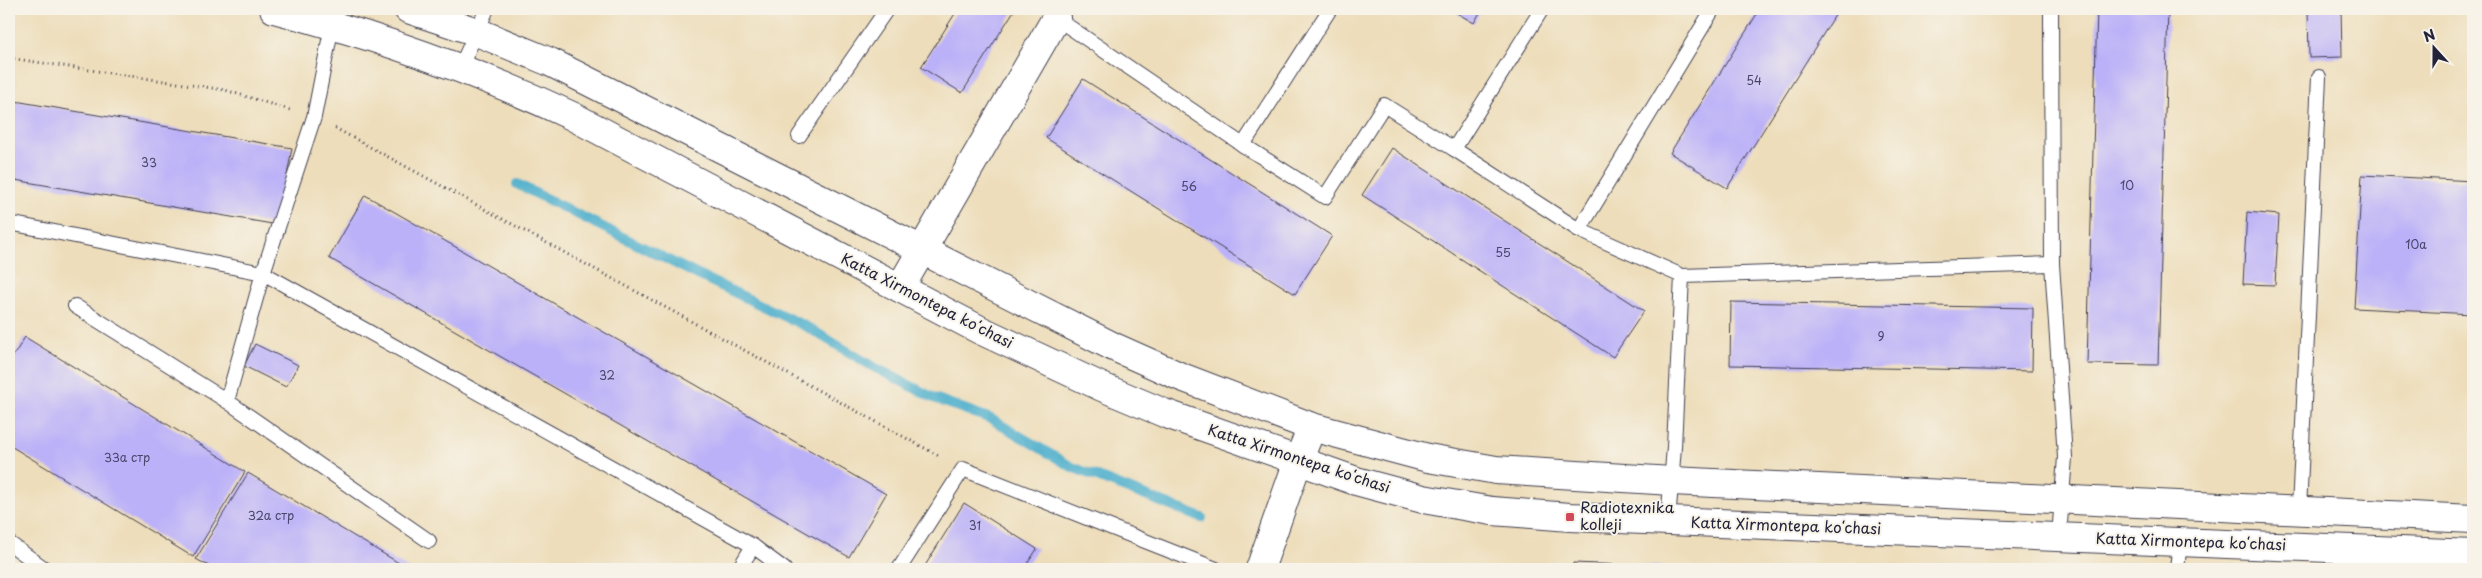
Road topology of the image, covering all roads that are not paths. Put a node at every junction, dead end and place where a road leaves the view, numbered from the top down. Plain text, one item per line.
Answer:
1 (274, 9) edge
2 (408, 9) edge
3 (887, 9) edge
4 (1330, 9) edge
5 (1542, 9) edge
6 (1713, 9) edge
7 (2051, 9) edge
8 (1059, 14) edge
9 (482, 20) edge
10 (332, 25) junction
11 (460, 68) junction
12 (2319, 77) dead end
13 (799, 136) dead end
14 (1243, 145) junction
15 (1454, 149) junction
16 (9, 223) edge
17 (1580, 230) junction
18 (923, 252) junction
19 (2052, 264) junction
20 (263, 272) junction
21 (1682, 276) junction
22 (900, 288) junction
23 (76, 306) dead end
24 (227, 401) junction
25 (1312, 427) junction
26 (1298, 461) junction
27 (1672, 481) junction
28 (2062, 500) junction
29 (2299, 510) junction
30 (2473, 518) edge
31 (1668, 521) junction
32 (2059, 537) junction
33 (428, 541) dead end
34 (2180, 542) junction
35 (9, 543) edge
36 (753, 546) junction
37 (2473, 554) edge
38 (45, 569) edge
39 (739, 569) edge
40 (784, 569) edge
41 (898, 569) edge
42 (1216, 569) edge
43 (1260, 569) edge
44 (2177, 569) edge

1 - 10 main road, Katta Xirmontepa koʻchasi
2 - 9 main road
3 - 13 lane
4 - 14 lane
5 - 15 lane
6 - 17 lane
7 - 19 lane
8 - 14 lane
8 - 18 main road
9 - 11 lane
9 - 18 main road
10 - 11 main road, Katta Xirmontepa koʻchasi
10 - 20 lane
11 - 22 main road, Katta Xirmontepa koʻchasi
12 - 29 lane
14 - 15 lane
15 - 17 lane
16 - 20 lane
17 - 21 lane
18 - 22 main road
18 - 25 main road
19 - 21 lane
19 - 28 lane
20 - 24 lane
20 - 36 lane
21 - 27 lane
22 - 26 main road, Katta Xirmontepa koʻchasi
23 - 24 lane
24 - 33 lane
25 - 26 main road
25 - 27 main road
26 - 31 main road, Katta Xirmontepa koʻchasi
26 - 43 main road
27 - 28 main road
27 - 31 lane
28 - 29 main road
28 - 32 lane
29 - 30 main road
31 - 32 main road, Katta Xirmontepa koʻchasi
32 - 34 main road, Katta Xirmontepa koʻchasi
34 - 37 main road, Katta Xirmontepa koʻchasi
34 - 44 lane
35 - 38 lane
36 - 39 lane
36 - 40 lane
41 - 42 lane

